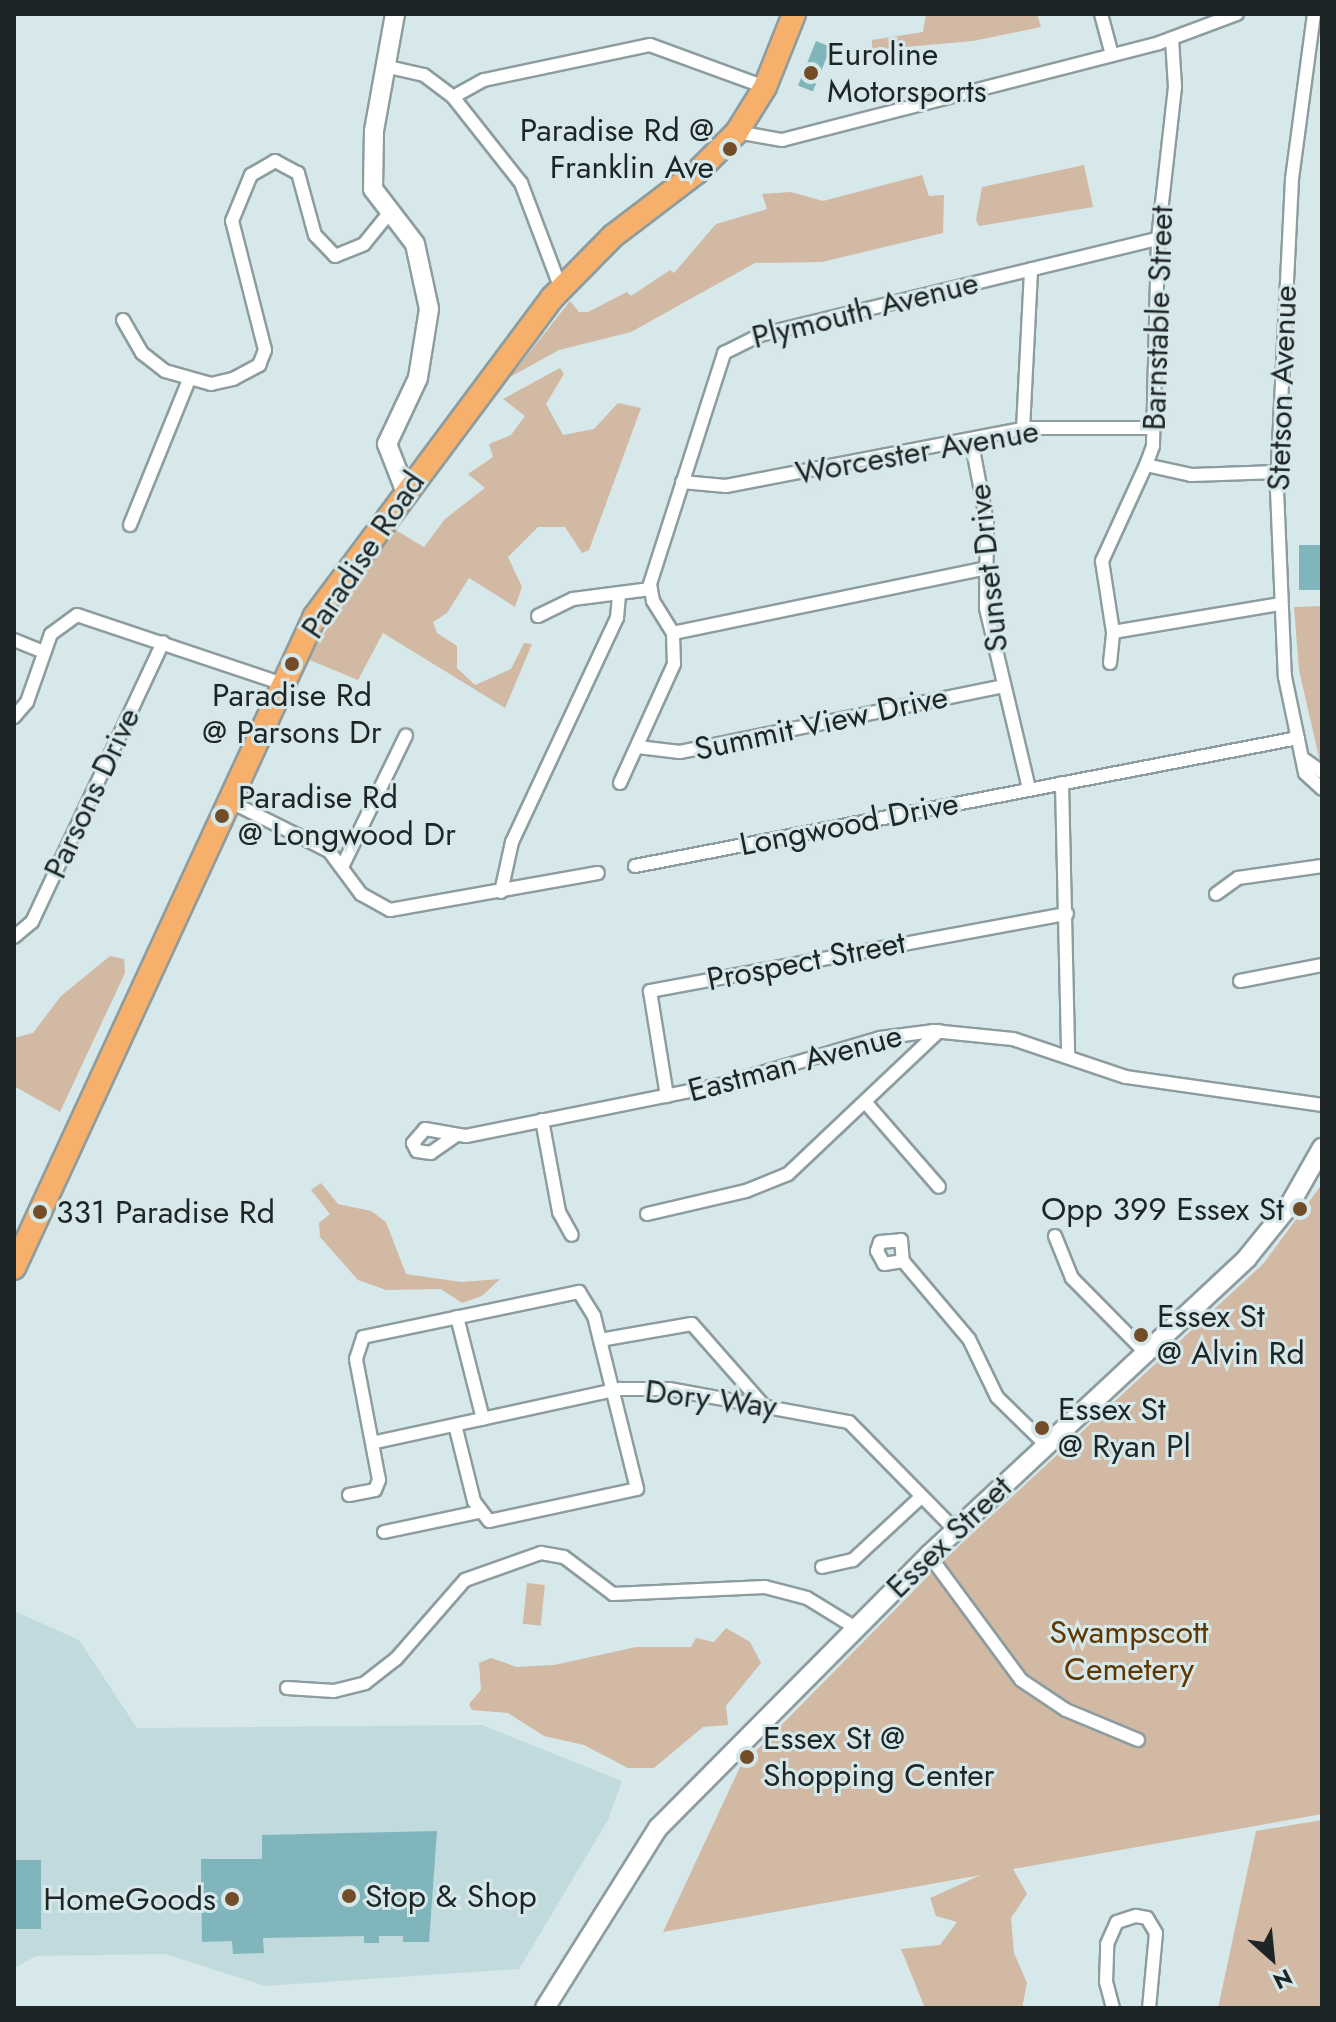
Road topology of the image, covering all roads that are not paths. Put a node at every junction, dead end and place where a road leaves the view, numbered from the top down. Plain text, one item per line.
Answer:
1 (395, 14) edge
2 (794, 14) edge
3 (1101, 14) edge
4 (1237, 14) edge
5 (1314, 14) edge
6 (1172, 39) junction
7 (1112, 55) junction
8 (384, 66) junction
9 (765, 87) junction
10 (453, 97) junction
11 (737, 132) junction
12 (389, 213) junction
13 (1158, 239) junction
14 (1031, 269) junction
15 (561, 289) junction
16 (123, 320) dead end
17 (189, 380) junction
18 (1153, 428) junction
19 (1023, 429) junction
20 (971, 439) junction
21 (1146, 465) junction
22 (1278, 472) junction
23 (682, 482) junction
24 (405, 490) junction
25 (130, 525) dead end
26 (986, 568) junction
27 (650, 589) junction
28 (619, 595) junction
29 (1281, 604) junction
30 (538, 616) dead end
31 (1113, 632) junction
32 (673, 633) junction
33 (14, 640) edge
34 (163, 642) junction
35 (44, 652) junction
36 (1110, 663) dead end
37 (283, 684) junction
38 (1003, 686) junction
39 (14, 717) edge
40 (406, 735) dead end
41 (1298, 738) junction
42 (638, 747) junction
43 (1305, 760) junction
44 (1322, 772) edge
45 (620, 783) dead end
46 (1062, 783) junction
47 (1029, 789) junction
48 (1322, 789) edge
49 (229, 801) junction
50 (343, 865) junction
51 (635, 866) dead end
52 (1322, 866) edge
53 (598, 873) dead end
54 (501, 892) junction
55 (1216, 894) dead end
56 (1067, 914) junction
57 (14, 937) edge
58 (1322, 965) edge
59 (1240, 981) dead end
60 (939, 1031) junction
61 (1068, 1057) junction
62 (667, 1096) junction
63 (866, 1103) junction
64 (1322, 1105) edge
65 (542, 1120) junction
66 (455, 1136) dead end
67 (1322, 1148) edge
68 (939, 1187) dead end
69 (647, 1214) dead end
70 (572, 1235) dead end
71 (1055, 1236) dead end
72 (903, 1261) dead end
73 (14, 1268) edge
74 (457, 1317) junction
75 (600, 1340) junction
76 (1146, 1353) junction
77 (611, 1390) junction
78 (765, 1407) junction
79 (483, 1419) junction
80 (455, 1425) junction
81 (376, 1442) junction
82 (1046, 1445) junction
83 (349, 1495) dead end
84 (921, 1497) junction
85 (478, 1512) junction
86 (955, 1530) junction
87 (384, 1532) dead end
88 (929, 1555) junction
89 (822, 1567) dead end
90 (856, 1628) junction
91 (287, 1688) dead end
92 (1138, 1740) dead end
93 (545, 2008) edge
94 (1113, 2008) edge
95 (1149, 2008) edge

1 - 8 main road
2 - 9 highway, Paradise Road
3 - 7 street
4 - 6 street
5 - 22 street, Stetson Avenue
6 - 7 street
6 - 13 street, Barnstable Street
7 - 11 street
8 - 10 street
8 - 12 main road
9 - 10 street
9 - 11 highway, Paradise Road
10 - 15 street
11 - 15 highway, Paradise Road
12 - 17 street
12 - 24 main road
13 - 14 street, Plymouth Avenue
13 - 18 street, Barnstable Street
14 - 19 street
14 - 23 street, Plymouth Avenue
15 - 24 highway, Paradise Road
16 - 17 street
17 - 25 street
18 - 19 street, Worcester Avenue
18 - 21 street, Barnstable Street
19 - 20 street, Worcester Avenue
20 - 23 street, Worcester Avenue
20 - 26 street, Sunset Drive
21 - 22 street, Barnstable Street
21 - 31 street
22 - 29 street, Stetson Avenue
23 - 27 street, Plymouth Avenue
24 - 37 highway, Paradise Road
26 - 32 street
26 - 38 street, Sunset Drive
27 - 28 street
27 - 32 street
28 - 30 street
28 - 54 street
29 - 31 street
29 - 41 street, Stetson Avenue
31 - 36 street
32 - 42 street
33 - 35 street
34 - 35 street
34 - 37 street
34 - 57 street, Parsons Drive
35 - 39 street
37 - 49 highway, Paradise Road
38 - 42 street, Summit View Drive
38 - 47 street, Sunset Drive
40 - 50 street
41 - 43 street, Stetson Avenue
41 - 46 street, Longwood Drive
42 - 45 street
43 - 44 street
43 - 48 street, Stetson Avenue
46 - 47 street, Longwood Drive
46 - 56 street
47 - 51 street, Longwood Drive
49 - 50 street
49 - 73 highway, Paradise Road
50 - 54 street
52 - 55 street
53 - 54 street
56 - 61 street
56 - 62 street, Prospect Street
58 - 59 street
60 - 61 street, Eastman Avenue
60 - 62 street, Eastman Avenue
60 - 63 street
61 - 64 street, Eastman Avenue
62 - 65 street, Eastman Avenue
63 - 68 street
63 - 69 street
65 - 66 street, Eastman Avenue
65 - 70 street
67 - 76 main road, Essex Street
71 - 76 street
72 - 82 street
74 - 75 street
74 - 79 street
74 - 81 street
75 - 77 street
75 - 78 street
76 - 82 main road, Essex Street
77 - 78 street, Dory Way
77 - 79 street, Dory Way
77 - 85 street
78 - 84 street, Dory Way
79 - 80 street, Dory Way
80 - 81 street, Dory Way
80 - 85 street
81 - 83 street
82 - 86 main road, Essex Street
84 - 86 street, Dory Way
84 - 89 street
85 - 87 street
86 - 88 main road, Essex Street
88 - 90 main road, Essex Street
88 - 92 street
90 - 91 street
90 - 93 main road, Essex Street
94 - 95 street

